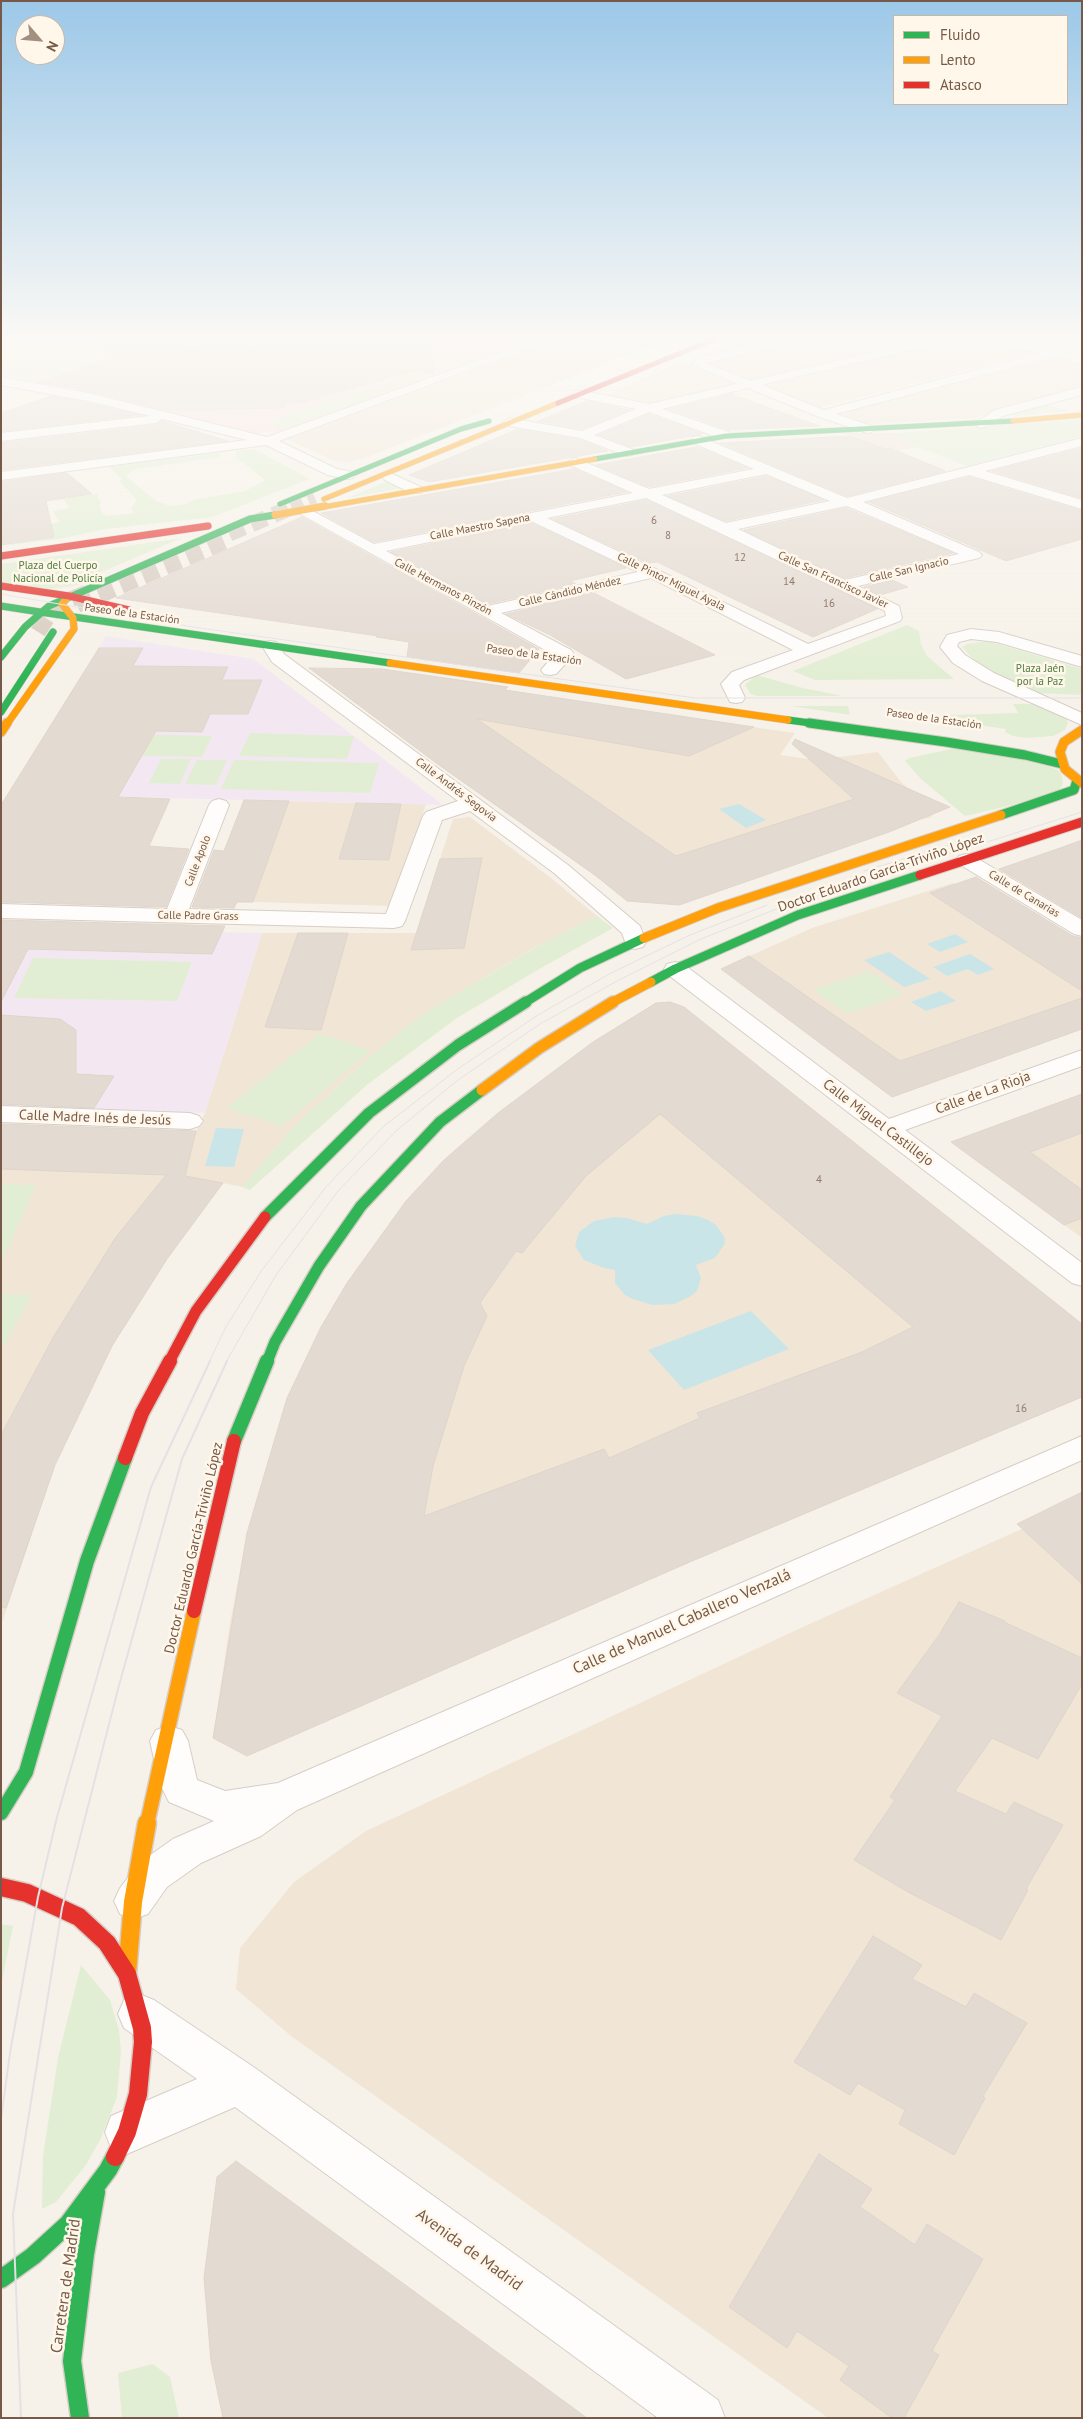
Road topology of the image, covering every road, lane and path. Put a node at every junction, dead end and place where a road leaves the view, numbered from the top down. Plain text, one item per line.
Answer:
1 (185, 452) edge
2 (291, 452) edge
3 (405, 452) edge
4 (424, 452) edge
5 (434, 452) edge
6 (450, 452) edge
7 (627, 452) edge
8 (725, 452) edge
9 (1044, 452) edge
10 (575, 462) junction
11 (767, 470) junction
12 (971, 471) junction
13 (348, 475) junction
14 (1, 476) edge
15 (390, 477) junction
16 (416, 490) junction
17 (647, 494) junction
18 (847, 502) junction
19 (1082, 505) edge
20 (302, 511) junction
21 (533, 517) junction
22 (250, 519) junction
23 (724, 528) junction
24 (257, 529) dead end
25 (371, 549) junction
26 (204, 552) tunnel mouth
27 (1, 556) edge
28 (653, 573) junction
29 (844, 585) junction
30 (1, 586) edge
31 (69, 596) junction
32 (93, 602) junction
33 (1, 606) edge
34 (487, 611) junction
35 (40, 612) junction
36 (138, 612) dead end
37 (73, 618) junction
38 (53, 632) dead end
39 (270, 646) junction
40 (807, 650) junction
41 (1, 657) edge
42 (1082, 662) edge
43 (545, 669) joint
44 (569, 673) dead end
45 (718, 695) dead end
46 (745, 701) junction
47 (1, 712) edge
48 (1082, 720) edge
49 (1082, 730) edge
50 (1, 732) edge
51 (1047, 742) dead end
52 (1064, 742) junction
53 (1022, 743) dead end
54 (1062, 764) junction
55 (1079, 782) edge
56 (473, 803) junction
57 (219, 805) dead end
58 (1082, 822) edge
59 (966, 860) junction
60 (1, 911) edge
61 (175, 916) junction
62 (1082, 929) edge
63 (635, 942) junction
64 (675, 969) junction
65 (1082, 1057) edge
66 (1, 1114) edge
67 (190, 1121) dead end
68 (885, 1129) junction
69 (1082, 1277) edge
70 (1082, 1446) edge
71 (168, 1735) junction
72 (283, 1798) junction
73 (1, 1813) edge
74 (1, 1887) edge
75 (133, 1902) junction
76 (127, 1974) junction
77 (139, 2014) junction
78 (239, 2083) junction
79 (127, 2132) junction
80 (97, 2188) junction
81 (1, 2279) edge
82 (80, 2418) edge
83 (700, 2418) edge

1 - 14 street
2 - 13 street
3 - 13 main road
4 - 5 main road
6 - 15 main road
7 - 10 main road
8 - 11 street
9 - 12 street
10 - 16 main road
10 - 17 street, Calle San Francisco Javier
11 - 17 street, Calle Maestro Sapena
11 - 18 street
12 - 18 street
12 - 19 street
13 - 22 main road
15 - 16 street
15 - 20 main road
16 - 20 main road
17 - 21 street, Calle Maestro Sapena
17 - 23 street, Calle San Francisco Javier
18 - 23 street
18 - 29 street, Calle San Ignacio
20 - 22 main road
20 - 24 main road
20 - 25 street, Calle Hermanos Pinzón
21 - 25 street, Calle Maestro Sapena
21 - 28 street, Calle Pintor Miguel Ayala
22 - 27 main road
22 - 31 main road
23 - 29 street, Calle San Francisco Javier
25 - 34 street, Calle Hermanos Pinzón
26 - 32 main road
28 - 34 street, Calle Cándido Méndez
28 - 40 street, Calle Pintor Miguel Ayala
29 - 40 street, Calle San Francisco Javier
30 - 31 main road, Paseo de la Estación
31 - 32 main road, Paseo de la Estación
31 - 35 main road
31 - 37 main road
32 - 36 main road, Paseo de la Estación
32 - 37 main road
33 - 35 main road, Paseo de la Estación
34 - 43 street, Calle Hermanos Pinzón
35 - 37 main road, Paseo de la Estación
35 - 41 main road
37 - 39 main road, Paseo de la Estación
37 - 50 main road
38 - 47 main road
39 - 54 main road, Paseo de la Estación
39 - 56 street, Calle Andrés Segovia
40 - 46 street, Calle San Francisco Javier
42 - 48 street
43 - 44 main road, Paseo de la Estación
45 - 46 main road, Paseo de la Estación
46 - 53 main road, Paseo de la Estación
49 - 52 main road
51 - 52 main road
52 - 54 main road
54 - 55 main road
55 - 63 main road, Doctor Eduardo García-Triviño López
56 - 61 street, Calle Padre Grass
56 - 63 street, Calle Andrés Segovia
57 - 61 street, Calle Apolo
58 - 59 main road, Doctor Eduardo García-Triviño López
59 - 62 street, Calle de Canarias
59 - 64 main road, Doctor Eduardo García-Triviño López
60 - 61 street, Calle Padre Grass
63 - 73 main road, Doctor Eduardo García-Triviño López
64 - 68 street, Calle Miguel Castillejo
64 - 71 main road, Doctor Eduardo García-Triviño López
65 - 68 street, Calle de La Rioja
66 - 67 street, Calle Madre Inés de Jesús
68 - 69 street, Calle Miguel Castillejo
70 - 72 street, Calle de Manuel Caballero Venzalá
71 - 72 street, Calle de Manuel Caballero Venzalá
71 - 75 main road, Doctor Eduardo García-Triviño López
72 - 75 street, Calle de Manuel Caballero Venzalá
74 - 76 main road
75 - 76 main road, Doctor Eduardo García-Triviño López
76 - 77 main road
77 - 78 street, Avenida de Madrid
77 - 79 main road
78 - 79 street
78 - 83 street, Avenida de Madrid
79 - 80 main road
80 - 81 main road
80 - 82 main road, Carretera de Madrid

